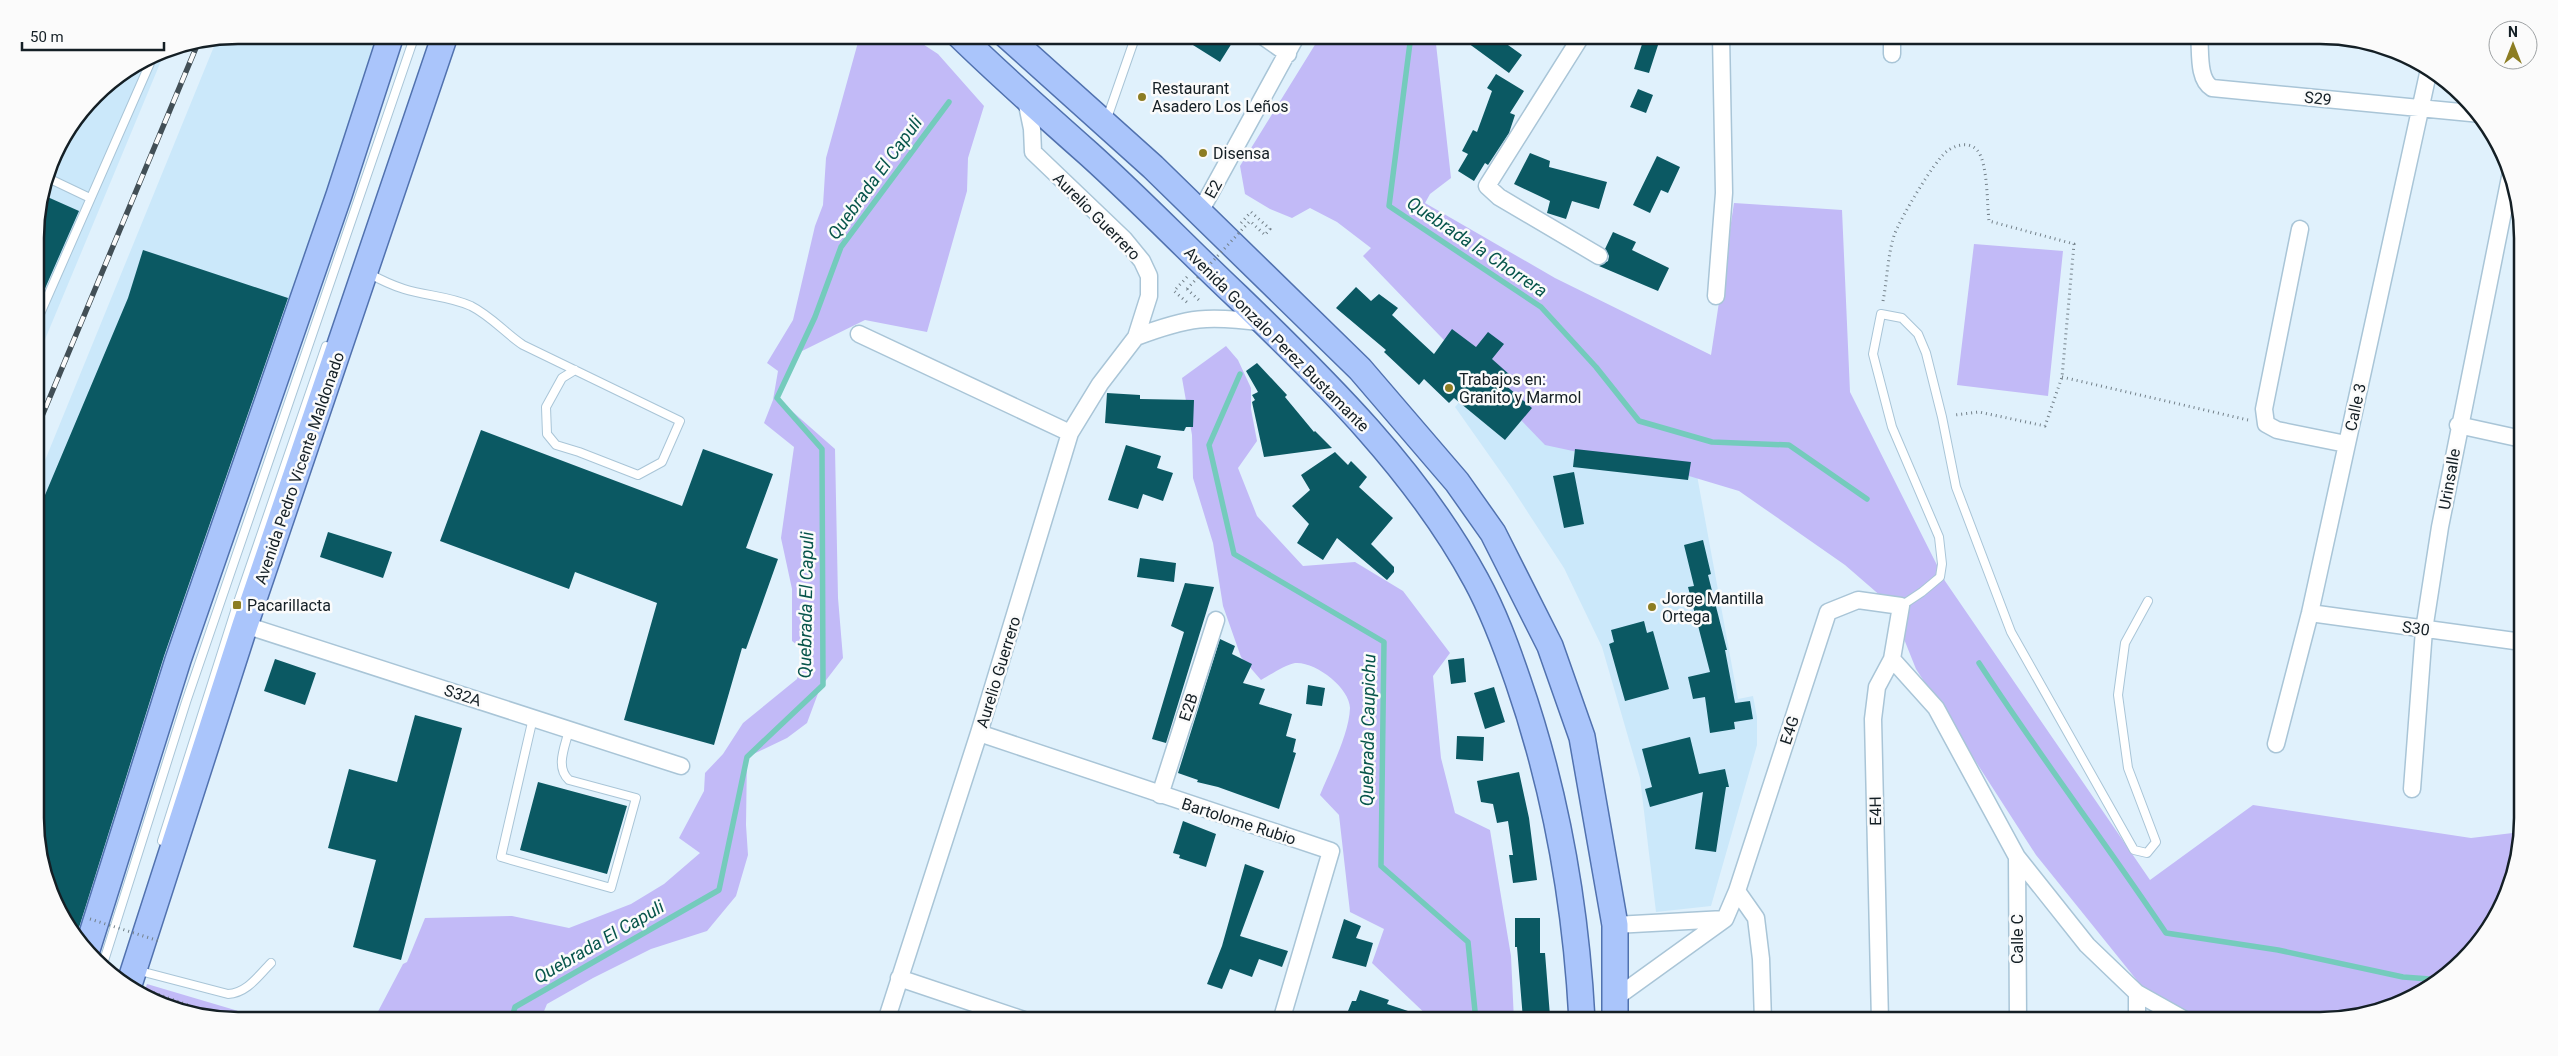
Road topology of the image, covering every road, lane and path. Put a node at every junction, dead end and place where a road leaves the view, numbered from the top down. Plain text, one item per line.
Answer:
1 (388, 44) edge
2 (412, 44) edge
3 (442, 44) edge
4 (968, 44) edge
5 (1016, 44) edge
6 (1133, 44) edge
7 (1273, 44) edge
8 (1293, 44) edge
9 (1576, 44) edge
10 (1721, 44) edge
11 (1892, 44) edge
12 (2201, 44) edge
13 (1288, 54) junction
14 (1892, 54) dead end
15 (148, 68) edge
16 (2428, 76) edge
17 (1026, 100) junction
18 (2420, 108) junction
19 (2468, 113) edge
20 (1105, 124) junction
21 (52, 180) edge
22 (2508, 187) edge
23 (90, 198) junction
24 (1200, 212) junction
25 (1251, 212) dead end
26 (2300, 229) dead end
27 (1599, 256) dead end
28 (365, 272) junction
29 (1174, 290) dead end
30 (1716, 296) dead end
31 (44, 304) edge
32 (1881, 314) junction
33 (1264, 323) junction
34 (330, 334) dead end
35 (859, 334) dead end
36 (1136, 337) junction
37 (575, 370) junction
38 (2062, 377) junction
39 (1942, 417) junction
40 (2266, 424) junction
41 (2458, 425) junction
42 (1070, 433) junction
43 (2514, 437) edge
44 (2346, 444) junction
45 (2148, 602) dead end
46 (1901, 606) junction
47 (2310, 613) junction
48 (1216, 620) dead end
49 (245, 625) junction
50 (2424, 630) junction
51 (2514, 641) edge
52 (1892, 659) junction
53 (533, 718) junction
54 (569, 730) junction
55 (979, 733) junction
56 (2276, 744) dead end
57 (681, 766) dead end
58 (2412, 789) dead end
59 (1160, 794) junction
60 (160, 850) dead end
61 (2016, 857) junction
62 (1737, 891) junction
63 (90, 919) dead end
64 (1725, 919) junction
65 (1614, 925) junction
66 (159, 941) dead end
67 (89, 943) edge
68 (104, 960) edge
69 (271, 963) dead end
70 (899, 978) junction
71 (131, 980) edge
72 (2136, 993) junction
73 (203, 1010) edge
74 (1614, 1010) edge
75 (889, 1012) edge
76 (1000, 1012) edge
77 (1284, 1012) edge
78 (1581, 1012) edge
79 (1763, 1012) edge
80 (1880, 1012) edge
81 (2018, 1012) edge
82 (2137, 1012) edge
83 (2171, 1012) edge

1 - 67 main road
2 - 68 lane
3 - 28 main road, Avenida Pedro Vicente Maldonado
4 - 17 main road, Avenida Gonzalo Perez Bustamante
5 - 20 main road, Avenida Gonzalo Perez Bustamante
6 - 20 lane
7 - 13 street
8 - 13 street, E2
9 - 27 street
10 - 30 street
11 - 14 street
12 - 18 street, S29
13 - 24 street, E2
15 - 23 lane
16 - 18 street, Calle 3
17 - 33 main road, Avenida Gonzalo Perez Bustamante
17 - 36 street, Aurelio Guerrero
18 - 19 street, S29
18 - 44 street, Calle 3
20 - 24 main road, Avenida Gonzalo Perez Bustamante
21 - 23 lane
22 - 41 street, Urinsalle
23 - 31 lane
24 - 65 main road, Avenida Gonzalo Perez Bustamante
25 - 29 path, bridge
26 - 40 street
28 - 37 lane
28 - 49 main road, Avenida Pedro Vicente Maldonado
32 - 38 path
32 - 39 lane
32 - 46 lane
33 - 36 street
33 - 78 main road, Avenida Gonzalo Perez Bustamante
34 - 60 lane
35 - 42 street
36 - 42 street, Aurelio Guerrero
37 - 37 lane
38 - 39 path
38 - 40 path
39 - 45 lane
40 - 44 street
41 - 43 street
41 - 50 street, Urinsalle
42 - 55 street, Aurelio Guerrero
44 - 47 street, Calle 3
46 - 52 street, E4H
46 - 62 street, E4G
47 - 50 street, S30
47 - 56 street, Calle 3
48 - 59 street, E2B
49 - 53 street, S32A
49 - 71 main road, Avenida Pedro Vicente Maldonado
50 - 51 street, S30
50 - 58 street, Urinsalle
52 - 61 street
52 - 80 street, E4H
53 - 54 street, S32A
53 - 54 lane
54 - 57 street, S32A
55 - 59 street, Bartolome Rubio
55 - 70 street, Aurelio Guerrero
59 - 77 street, Bartolome Rubio
61 - 72 street
61 - 81 street, Calle C
62 - 64 street, E4G
62 - 79 street
63 - 66 path, bridge
64 - 65 street
64 - 74 street
65 - 74 main road, Avenida Gonzalo Perez Bustamante
69 - 71 lane
70 - 75 street, Aurelio Guerrero
70 - 76 street
71 - 73 path
72 - 82 street
72 - 83 street

